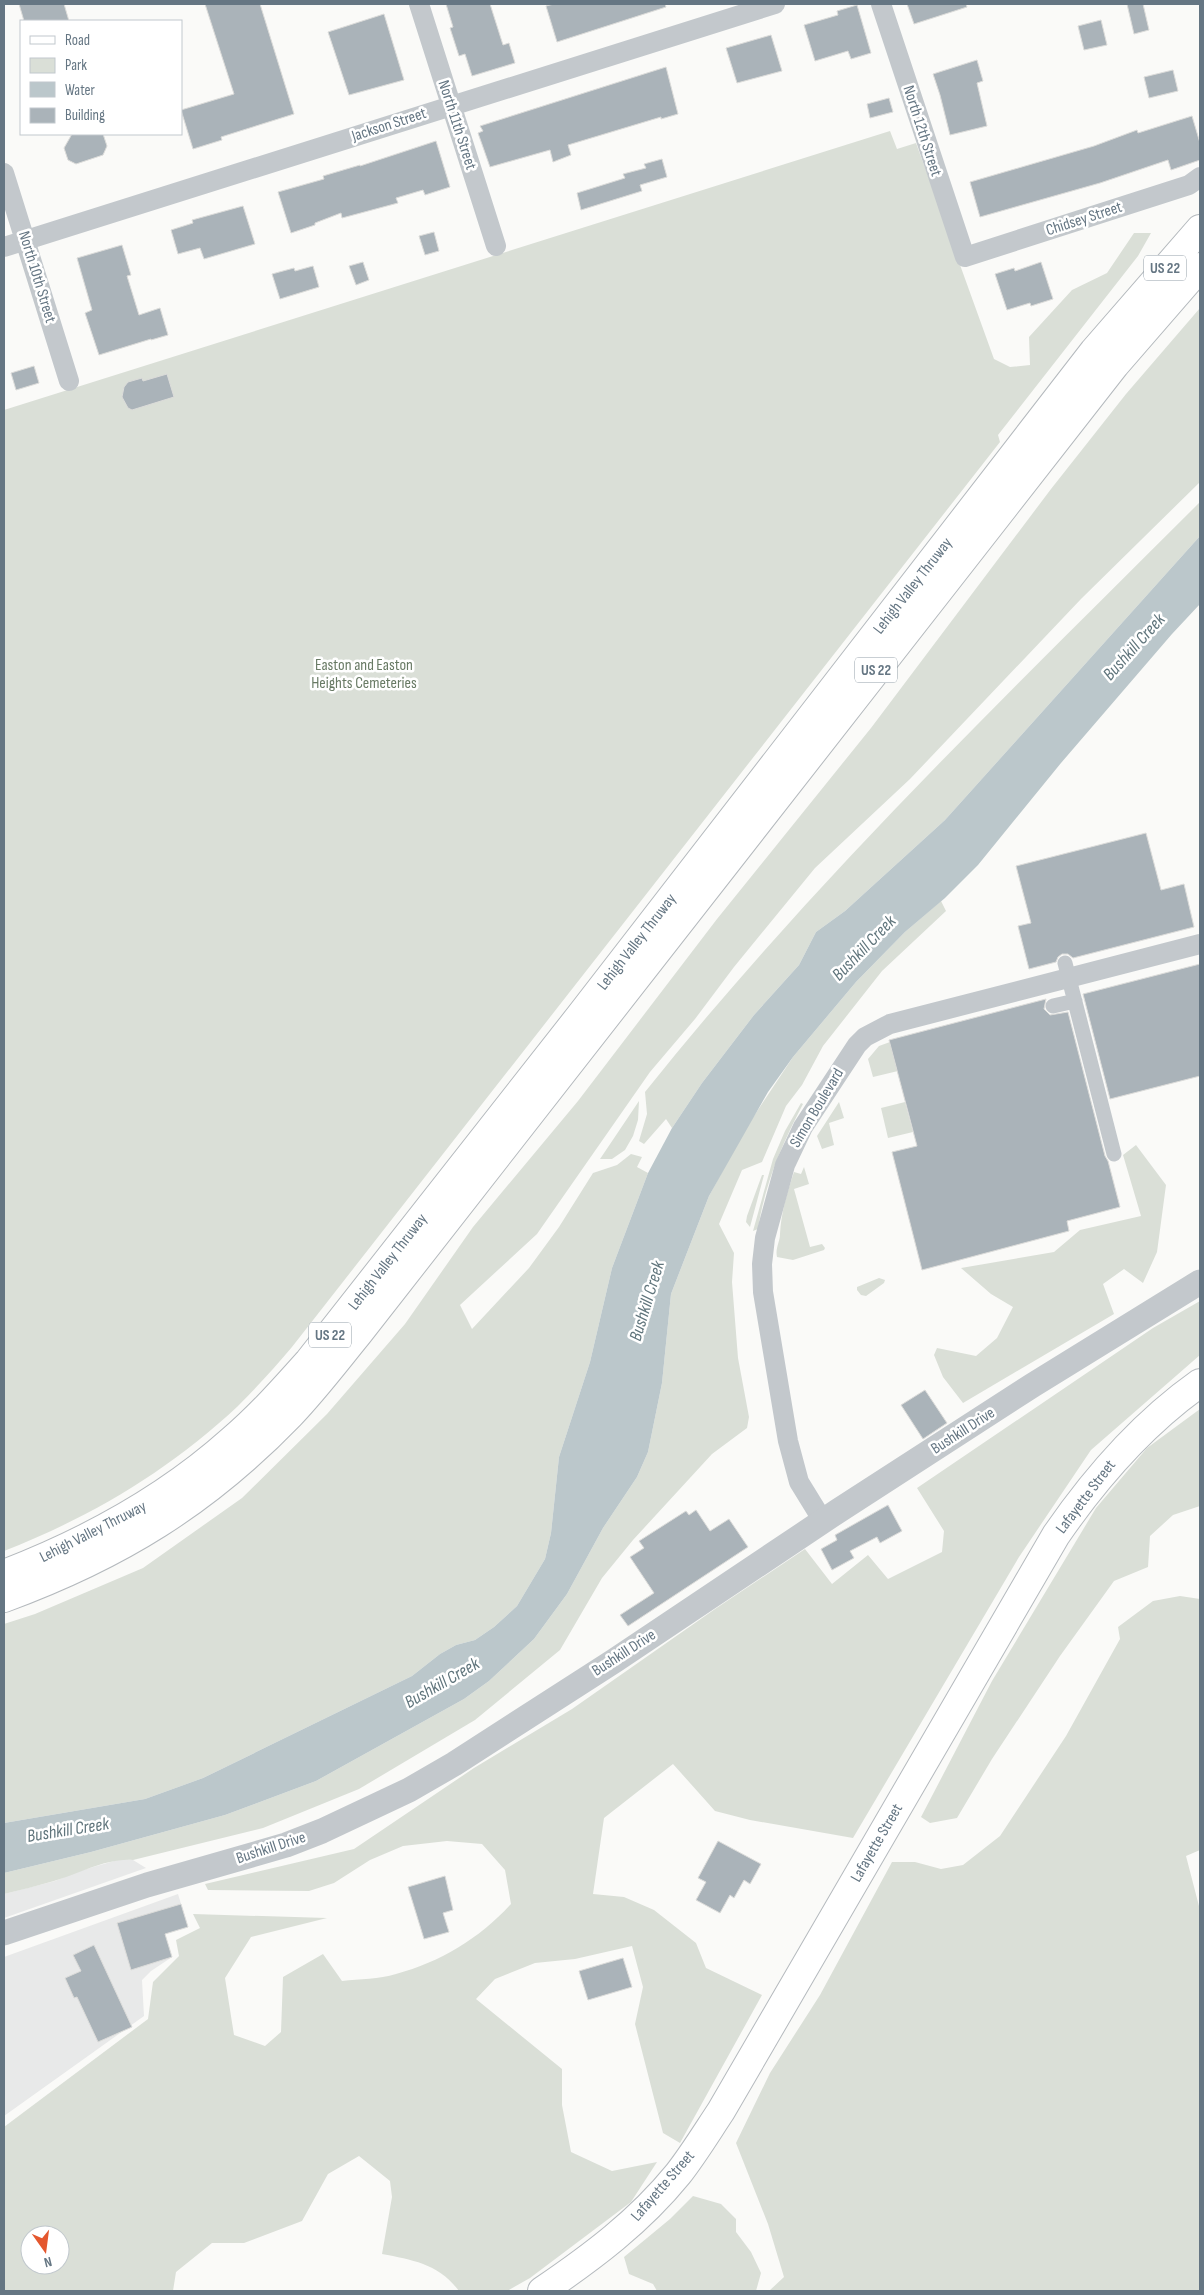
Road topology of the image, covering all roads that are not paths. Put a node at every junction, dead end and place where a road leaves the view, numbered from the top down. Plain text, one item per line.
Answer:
1 (419, 4) edge
2 (775, 4) edge
3 (881, 4) edge
4 (451, 106) junction
5 (4, 173) edge
6 (1200, 177) edge
7 (1200, 229) edge
8 (25, 240) junction
9 (496, 246) dead end
10 (4, 247) edge
11 (965, 256) joint
12 (1200, 267) edge
13 (69, 381) dead end
14 (1200, 944) edge
15 (1067, 970) junction
16 (1075, 1001) junction
17 (1053, 1006) dead end
18 (1114, 1154) dead end
19 (1200, 1282) edge
20 (1200, 1383) edge
21 (823, 1521) junction
22 (4, 1574) edge
23 (4, 1598) edge
24 (4, 1933) edge
25 (542, 2291) edge

1 - 4 street, North 11th Street
2 - 4 street, Jackson Street
3 - 11 street, North 12th Street
4 - 8 street, Jackson Street
4 - 9 street, North 11th Street
5 - 8 street, North 10th Street
6 - 11 street, Chidsey Street
7 - 22 main road, Lehigh Valley Thruway / US 22
8 - 10 street, Jackson Street
8 - 13 street, North 10th Street
12 - 23 main road, Lehigh Valley Thruway / US 22
14 - 15 street, Simon Boulevard
15 - 16 street
15 - 21 street, Simon Boulevard
16 - 17 street
16 - 18 street
19 - 21 street, Bushkill Drive
20 - 25 main road, Lafayette Street
21 - 24 street, Bushkill Drive

